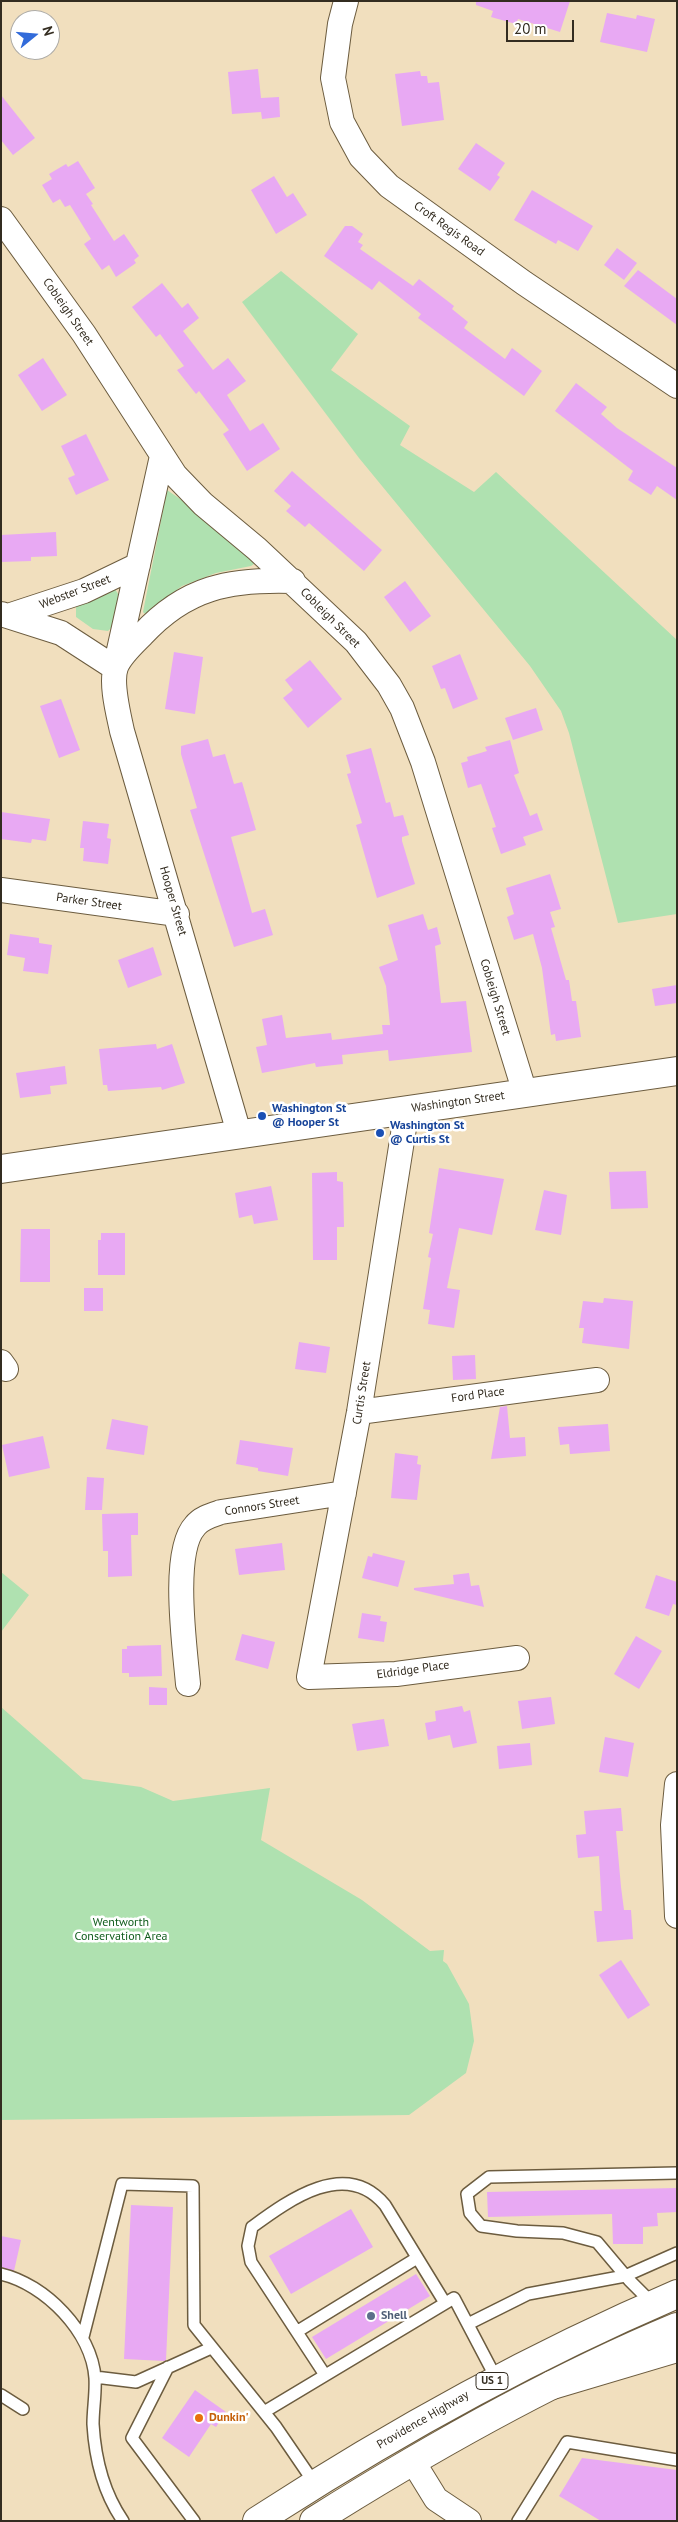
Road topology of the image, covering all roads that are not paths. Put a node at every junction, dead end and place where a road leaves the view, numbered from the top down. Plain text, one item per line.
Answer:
1 (346, 1) edge
2 (1, 219) edge
3 (677, 386) edge
4 (162, 456) junction
5 (138, 565) junction
6 (293, 581) junction
7 (6, 615) edge
8 (115, 668) junction
9 (1, 890) edge
10 (177, 914) junction
11 (677, 1071) edge
12 (524, 1093) junction
13 (407, 1109) junction
14 (239, 1133) junction
15 (1, 1169) edge
16 (597, 1380) dead end
17 (359, 1412) junction
18 (344, 1493) junction
19 (517, 1658) dead end
20 (309, 1677) joint
21 (188, 1684) dead end
22 (676, 1787) edge
23 (677, 1916) edge
24 (677, 2173) edge
25 (677, 2253) edge
26 (417, 2258) junction
27 (1, 2274) edge
28 (626, 2276) junction
29 (665, 2299) edge
30 (445, 2303) junction
31 (468, 2324) junction
32 (677, 2327) edge
33 (298, 2331) junction
34 (83, 2337) junction
35 (211, 2348) junction
36 (677, 2348) edge
37 (168, 2367) junction
38 (324, 2375) junction
39 (95, 2376) junction
40 (496, 2378) junction
41 (552, 2385) junction
42 (1, 2395) edge
43 (23, 2409) dead end
44 (264, 2412) junction
45 (412, 2460) junction
46 (677, 2460) edge
47 (315, 2484) junction
48 (123, 2521) edge
49 (194, 2521) edge
50 (258, 2521) edge
51 (314, 2521) edge
52 (469, 2521) edge
53 (518, 2521) edge

1 - 3 street, Croft Regis Road
2 - 4 street, Cobleigh Street
4 - 5 street, Hooper Street
4 - 6 street, Cobleigh Street
5 - 7 street, Webster Street
5 - 8 street, Hooper Street
6 - 8 street
6 - 12 street, Cobleigh Street
7 - 8 street, Webster Street
8 - 10 street, Hooper Street
9 - 10 street, Parker Street
10 - 14 street, Hooper Street
11 - 12 main road, Washington Street
12 - 13 main road, Washington Street
13 - 14 main road, Washington Street
13 - 17 street, Curtis Street
14 - 15 main road, Washington Street
16 - 17 street, Ford Place
17 - 18 street, Curtis Street
18 - 20 street, Curtis Street
18 - 21 street, Connors Street
19 - 20 street, Eldridge Place
22 - 23 street
24 - 28 lane
25 - 28 lane
26 - 30 lane
26 - 33 lane
26 - 33 lane
27 - 34 lane
28 - 29 lane
28 - 31 lane
29 - 40 main road, Providence Highway / US 1
30 - 31 lane
30 - 38 lane
31 - 40 lane
32 - 41 main road
33 - 38 lane
34 - 35 lane
34 - 39 lane
35 - 37 lane
35 - 44 lane
36 - 41 main road, US 1
37 - 39 lane
37 - 49 lane
38 - 44 lane
39 - 48 lane
40 - 47 main road, Providence Highway / US 1
41 - 45 main road, US 1
42 - 43 lane
44 - 47 lane
45 - 51 main road, US 1
45 - 52 street
46 - 53 lane
47 - 50 main road, Providence Highway / US 1

